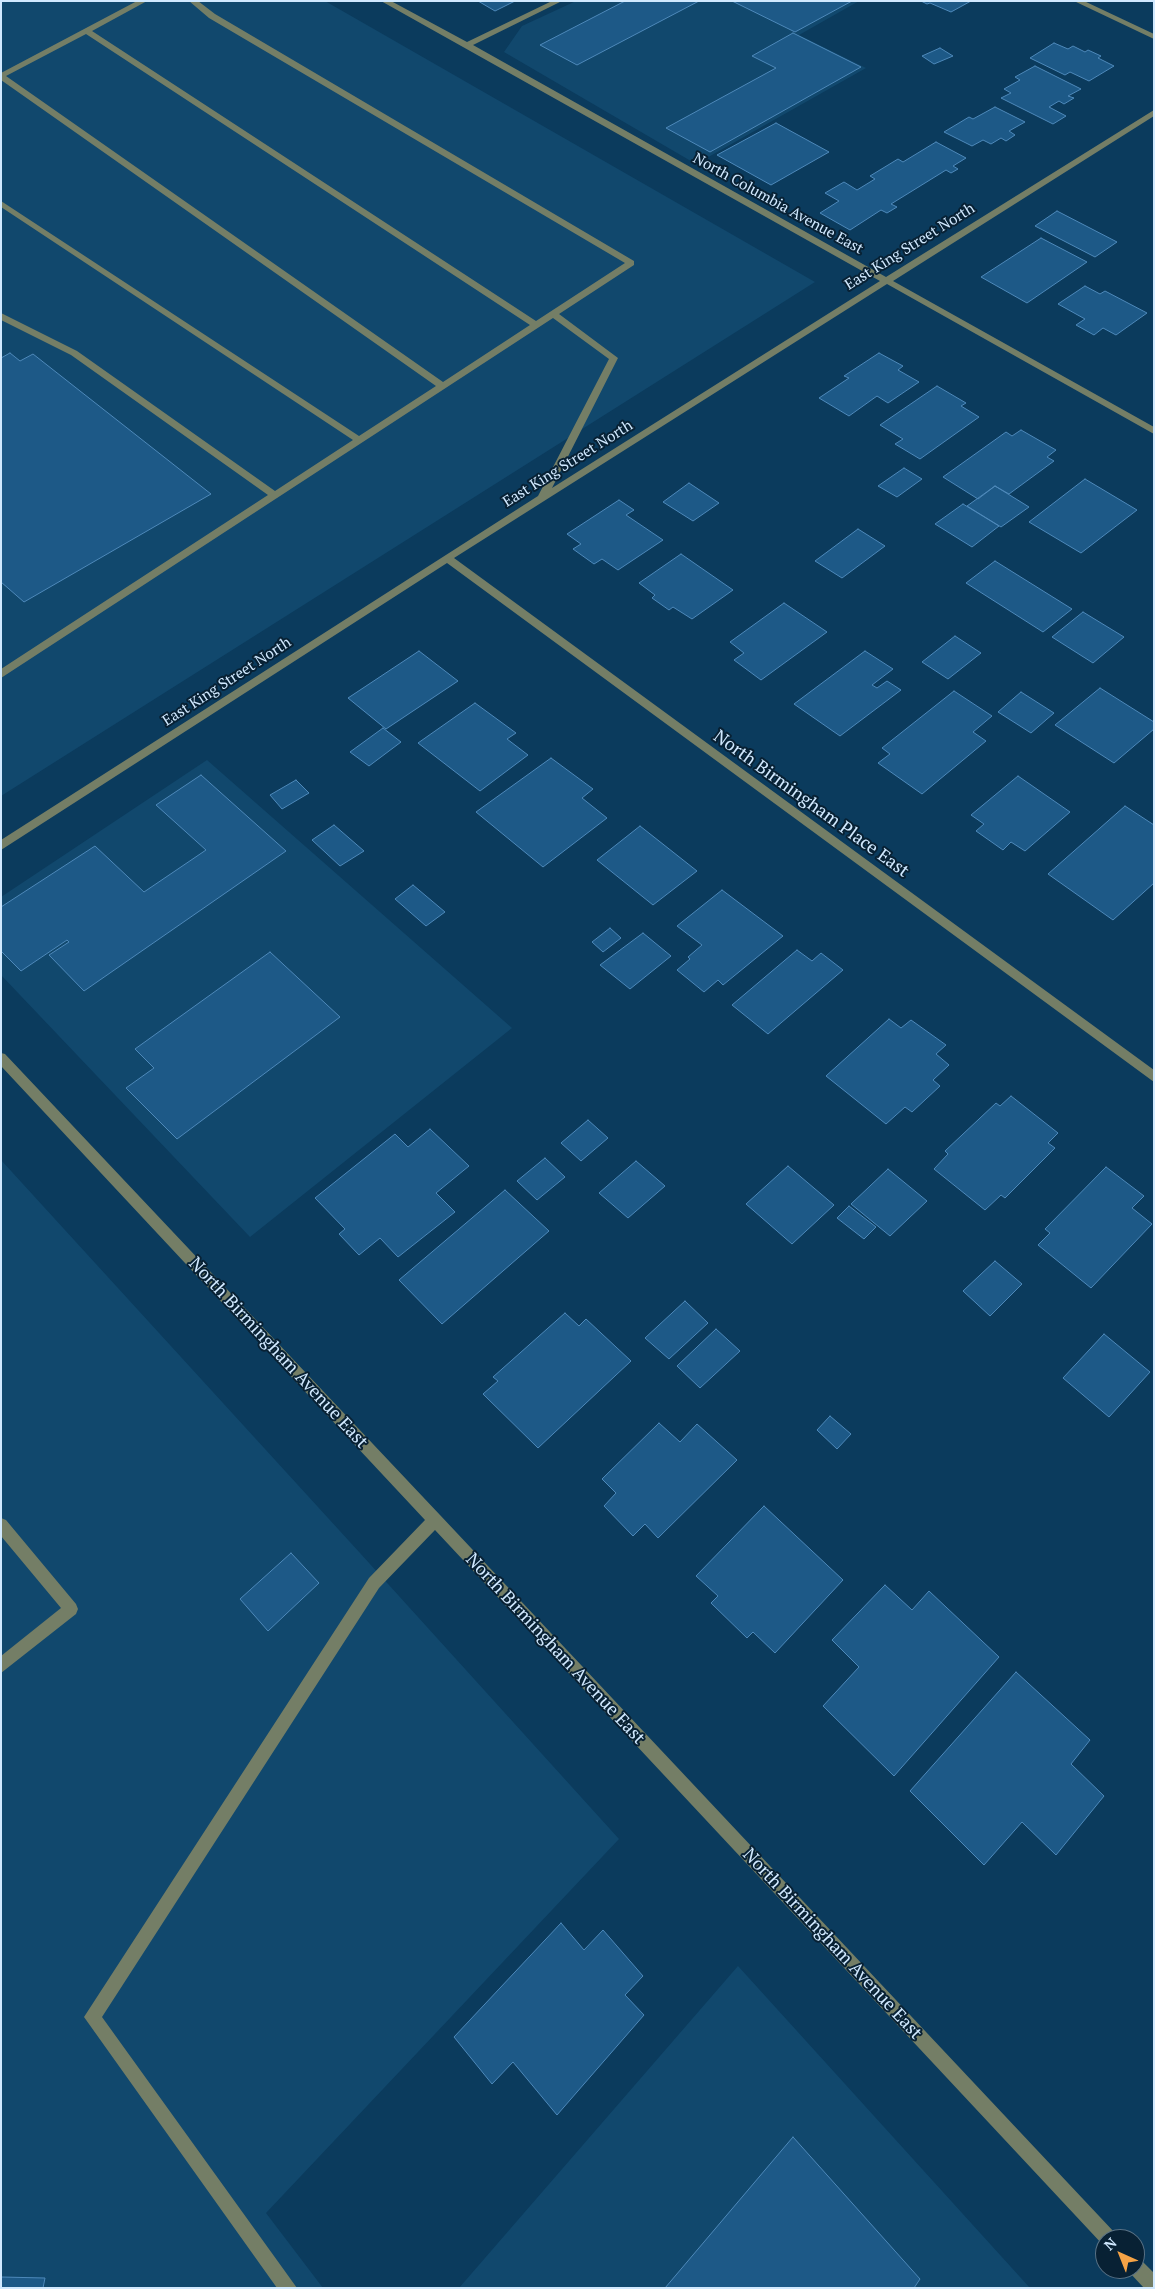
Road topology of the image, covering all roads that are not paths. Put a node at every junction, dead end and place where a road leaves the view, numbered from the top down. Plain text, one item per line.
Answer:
1 (143, 1) edge
2 (193, 1) edge
3 (385, 1) edge
4 (558, 1) edge
5 (1078, 1) edge
6 (87, 31) junction
7 (1154, 36) edge
8 (467, 45) junction
9 (1, 76) edge
10 (1154, 112) edge
11 (1, 203) edge
12 (885, 279) junction
13 (554, 314) junction
14 (1, 316) edge
15 (536, 325) junction
16 (443, 386) junction
17 (1154, 431) edge
18 (359, 440) junction
19 (275, 495) junction
20 (541, 499) junction
21 (447, 558) junction
22 (1, 674) edge
23 (1, 846) edge
24 (1, 1058) edge
25 (1154, 1077) edge
26 (435, 1520) junction
27 (1, 1526) edge
28 (1, 1666) edge
29 (1100, 2229) edge
30 (1145, 2277) edge
31 (1154, 2286) edge
32 (288, 2288) edge

1 - 6 street
2 - 13 street
3 - 8 street, North Columbia Avenue East
4 - 8 street
5 - 7 street
6 - 9 street
6 - 15 street
8 - 12 street, North Columbia Avenue East
9 - 16 street
10 - 12 street, East King Street North
11 - 18 street
12 - 17 street, North Columbia Avenue East
12 - 20 street, East King Street North
13 - 15 street
13 - 20 street
14 - 19 street
15 - 16 street
16 - 18 street
18 - 19 street
19 - 22 street
20 - 21 street, East King Street North
21 - 23 street, East King Street North
21 - 25 street, North Birmingham Place East
24 - 26 street, North Birmingham Avenue East
26 - 29 street, North Birmingham Avenue East
26 - 32 street
27 - 28 street
30 - 31 street

